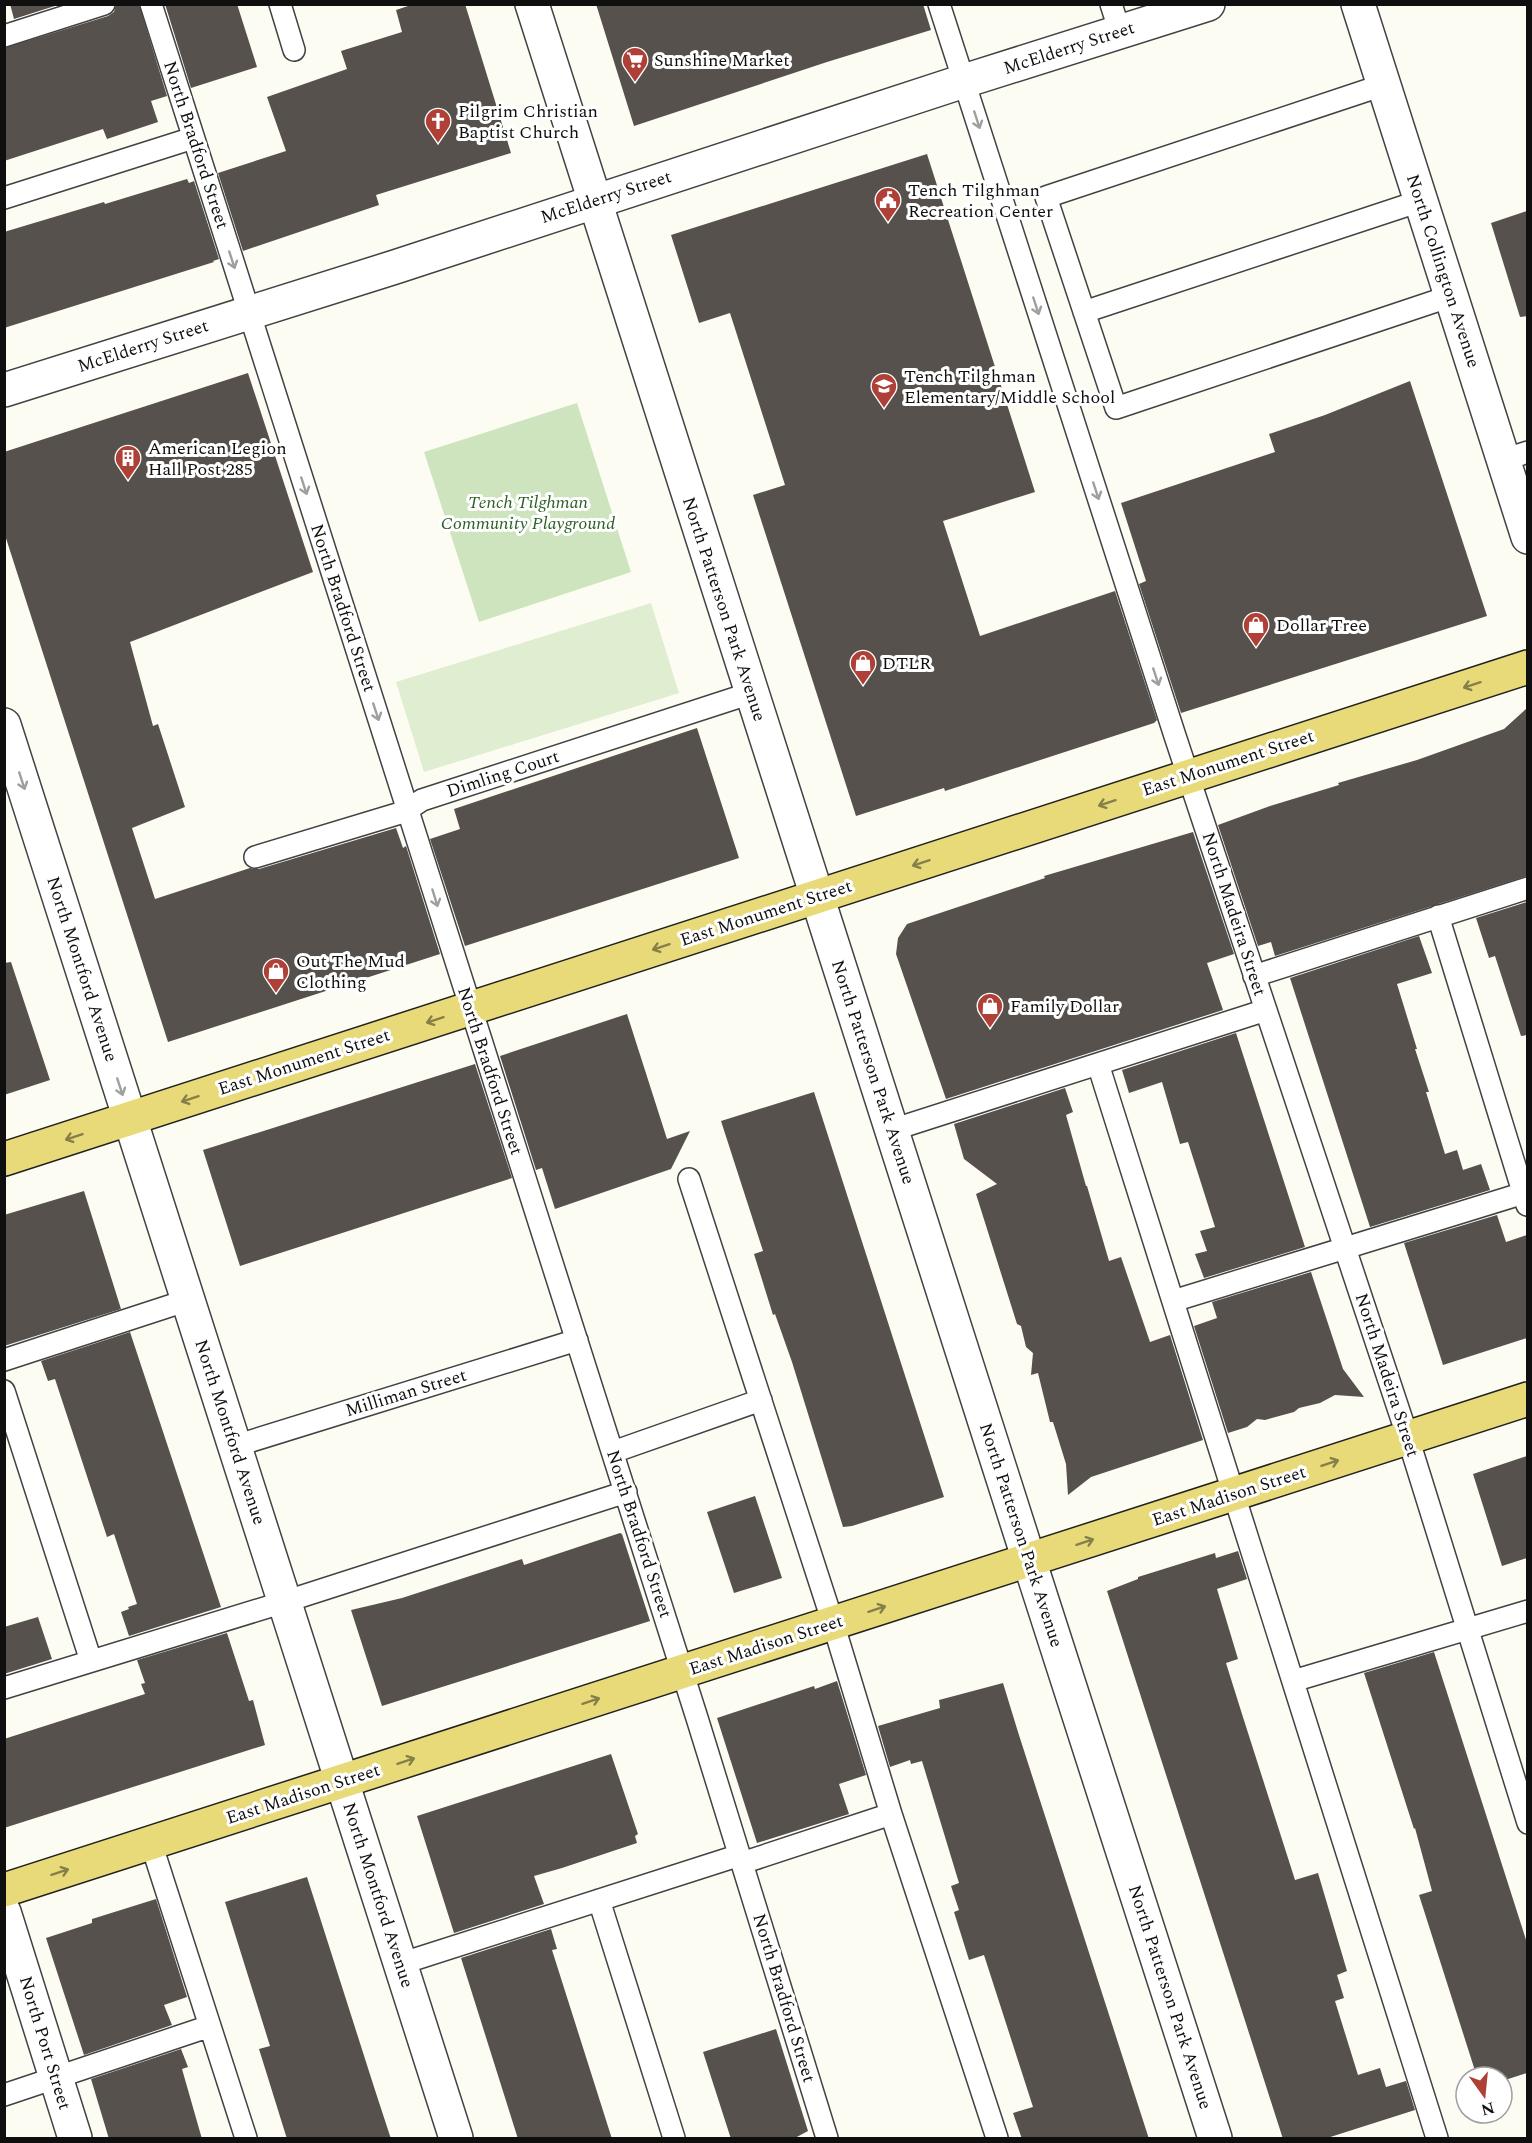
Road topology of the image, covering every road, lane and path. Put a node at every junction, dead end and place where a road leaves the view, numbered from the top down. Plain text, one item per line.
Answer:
1 (105, 4) edge
2 (151, 4) edge
3 (280, 4) edge
4 (532, 4) edge
5 (939, 4) edge
6 (1208, 4) edge
7 (1358, 4) edge
8 (1116, 18) edge
9 (4, 36) edge
10 (294, 50) dead end
11 (964, 81) junction
12 (1383, 85) junction
13 (193, 138) junction
14 (4, 198) edge
15 (594, 201) junction
16 (1420, 201) junction
17 (1451, 296) junction
18 (249, 312) junction
19 (1084, 312) junction
20 (4, 390) edge
21 (1515, 456) edge
22 (1527, 537) edge
23 (1527, 667) edge
24 (751, 693) junction
25 (4, 725) edge
26 (1188, 777) junction
27 (407, 810) junction
28 (255, 857) dead end
29 (1527, 888) edge
30 (816, 897) junction
31 (1438, 916) junction
32 (1254, 976) junction
33 (470, 1009) junction
34 (1266, 1010) junction
35 (1098, 1064) junction
36 (130, 1119) junction
37 (892, 1130) junction
38 (4, 1160) edge
39 (689, 1179) dead end
40 (1526, 1199) edge
41 (1345, 1248) junction
42 (188, 1300) junction
43 (1173, 1301) junction
44 (577, 1340) junction
45 (4, 1360) edge
46 (4, 1391) edge
47 (1527, 1399) edge
48 (760, 1400) junction
49 (1408, 1438) junction
50 (235, 1446) junction
51 (613, 1452) junction
52 (626, 1492) junction
53 (1233, 1494) junction
54 (1029, 1560) junction
55 (284, 1602) junction
56 (1527, 1611) edge
57 (833, 1623) junction
58 (1468, 1629) junction
59 (91, 1661) junction
60 (682, 1672) junction
61 (1293, 1681) junction
62 (4, 1688) edge
63 (342, 1781) junction
64 (891, 1814) junction
65 (1527, 1823) edge
66 (151, 1844) junction
67 (741, 1859) junction
68 (4, 1890) edge
69 (599, 1900) junction
70 (4, 1912) edge
71 (400, 1964) junction
72 (210, 2026) junction
73 (56, 2078) junction
74 (4, 2095) edge
75 (75, 2139) edge
76 (246, 2139) edge
77 (456, 2139) edge
78 (674, 2139) edge
79 (827, 2139) edge
80 (997, 2139) edge
81 (1215, 2139) edge
82 (1437, 2139) edge

1 - 9 lane
2 - 13 lane, North Bradford Street
3 - 10 lane
4 - 15 street, North Patterson Park Avenue
5 - 11 lane, North Madeira Street
6 - 8 street, McElderry Street
7 - 12 street, North Collington Avenue
8 - 11 street, McElderry Street
11 - 15 street, McElderry Street
11 -> 26 lane, North Madeira Street
12 - 16 street, North Collington Avenue
12 - 19 lane
13 - 14 lane
13 -> 18 lane, North Bradford Street
15 - 18 street, McElderry Street
15 - 24 street, North Patterson Park Avenue
16 - 17 street, North Collington Avenue
16 - 19 lane
17 - 19 lane
17 - 21 street, North Collington Avenue
18 - 20 street, McElderry Street
18 -> 27 lane, North Bradford Street
21 - 22 street, North Collington Avenue
23 -> 26 main road, East Monument Street
24 - 27 lane, Dimling Court
24 - 30 street, North Patterson Park Avenue
25 -> 36 street, North Montford Avenue
26 -> 30 main road, East Monument Street
26 - 32 lane, North Madeira Street
27 - 28 lane, Dimling Court
27 -> 33 lane, North Bradford Street
29 - 31 lane
30 -> 33 main road, East Monument Street
30 - 37 street, North Patterson Park Avenue
31 - 32 lane
31 - 40 lane
32 - 34 lane, North Madeira Street
33 -> 36 main road, East Monument Street
33 - 44 lane, North Bradford Street
34 - 35 lane
34 - 41 lane, North Madeira Street
35 - 37 lane
35 - 43 lane
36 -> 38 main road, East Monument Street
36 - 42 street, North Montford Avenue
37 - 54 street, North Patterson Park Avenue
39 - 48 lane
40 - 41 lane
41 - 43 lane
41 - 49 lane, North Madeira Street
42 - 45 lane
42 - 50 street, North Montford Avenue
43 - 53 lane
44 - 50 lane, Milliman Street
44 - 51 lane, North Bradford Street
46 - 59 lane
47 - 49 main road, East Madison Street
48 - 51 lane
48 - 57 lane
53 -> 49 main road, East Madison Street
49 - 58 lane, North Madeira Street
50 - 55 street, North Montford Avenue
51 - 52 lane, North Bradford Street
52 - 55 lane
52 - 60 lane, North Bradford Street
54 -> 53 main road, East Madison Street
53 - 61 lane
57 -> 54 main road, East Madison Street
54 - 81 street, North Patterson Park Avenue
55 - 59 lane
55 - 63 street, North Montford Avenue
56 - 58 lane
57 - 60 main road, East Madison Street
57 - 64 lane
58 - 61 lane
58 - 65 lane, North Madeira Street
59 - 62 lane
63 -> 60 main road, East Madison Street
60 - 67 lane, North Bradford Street
61 - 82 lane
63 - 66 main road, East Madison Street
63 - 71 street, North Montford Avenue
64 - 67 lane
64 - 80 lane
68 -> 66 main road, East Madison Street
66 - 72 lane
67 - 69 lane
67 - 79 lane, North Bradford Street
69 - 71 lane
69 - 78 lane
70 - 73 street, North Port Street
71 - 77 street, North Montford Avenue
72 - 73 lane
72 - 76 lane
73 - 74 lane
73 - 75 street, North Port Street

